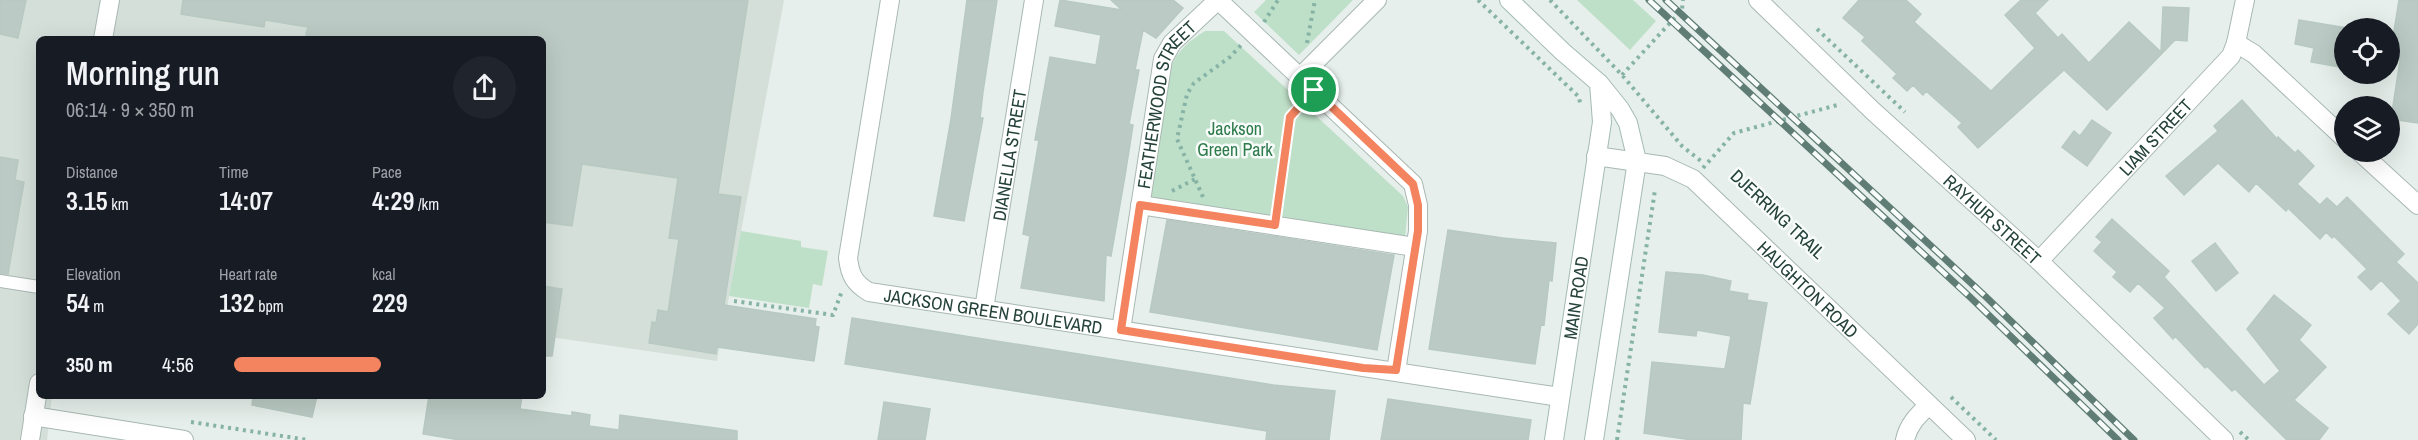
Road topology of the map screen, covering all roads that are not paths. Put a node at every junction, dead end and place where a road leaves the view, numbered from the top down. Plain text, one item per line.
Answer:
1 (110, 0) edge
2 (890, 0) edge
3 (1034, 0) edge
4 (1218, 0) edge
5 (1377, 0) edge
6 (1509, 0) edge
7 (1758, 0) edge
8 (2245, 0) edge
9 (104, 36) edge
10 (2236, 44) junction
11 (1307, 83) junction
12 (1599, 83) junction
13 (2334, 129) edge
14 (1596, 156) junction
15 (1638, 161) junction
16 (2371, 162) edge
17 (1140, 205) junction
18 (2418, 205) edge
19 (1415, 247) junction
20 (2039, 261) junction
21 (0, 281) edge
22 (36, 287) edge
23 (984, 309) junction
24 (1121, 330) junction
25 (1396, 370) junction
26 (1560, 398) junction
27 (36, 399) edge
28 (1929, 405) junction
29 (33, 416) junction
30 (30, 440) edge
31 (184, 440) edge
32 (1554, 440) edge
33 (1594, 440) edge
34 (1905, 440) edge
35 (1966, 440) edge
36 (2224, 440) edge

1 - 9 street
2 - 23 street, JACKSON GREEN BOULEVARD
3 - 23 street, DIANELLA STREET
4 - 11 street
4 - 17 street, FEATHERWOOD STREET
5 - 11 street
6 - 12 street
7 - 20 street, RAYHUR STREET
8 - 10 street, LIAM STREET
10 - 13 street
10 - 20 street, LIAM STREET
11 - 19 street
12 - 14 street
12 - 15 street
14 - 15 street, HAUGHTON ROAD
14 - 26 street, MAIN ROAD
15 - 28 street, HAUGHTON ROAD
15 - 33 street
16 - 18 street
17 - 19 street
17 - 24 street, FEATHERWOOD STREET
19 - 25 street
20 - 36 street, RAYHUR STREET
21 - 22 lane
23 - 24 street, JACKSON GREEN BOULEVARD
24 - 25 street, JACKSON GREEN BOULEVARD
25 - 26 street, JACKSON GREEN BOULEVARD
26 - 32 street, MAIN ROAD
27 - 29 street
28 - 34 street
28 - 35 street, HAUGHTON ROAD
29 - 30 street
29 - 31 street

